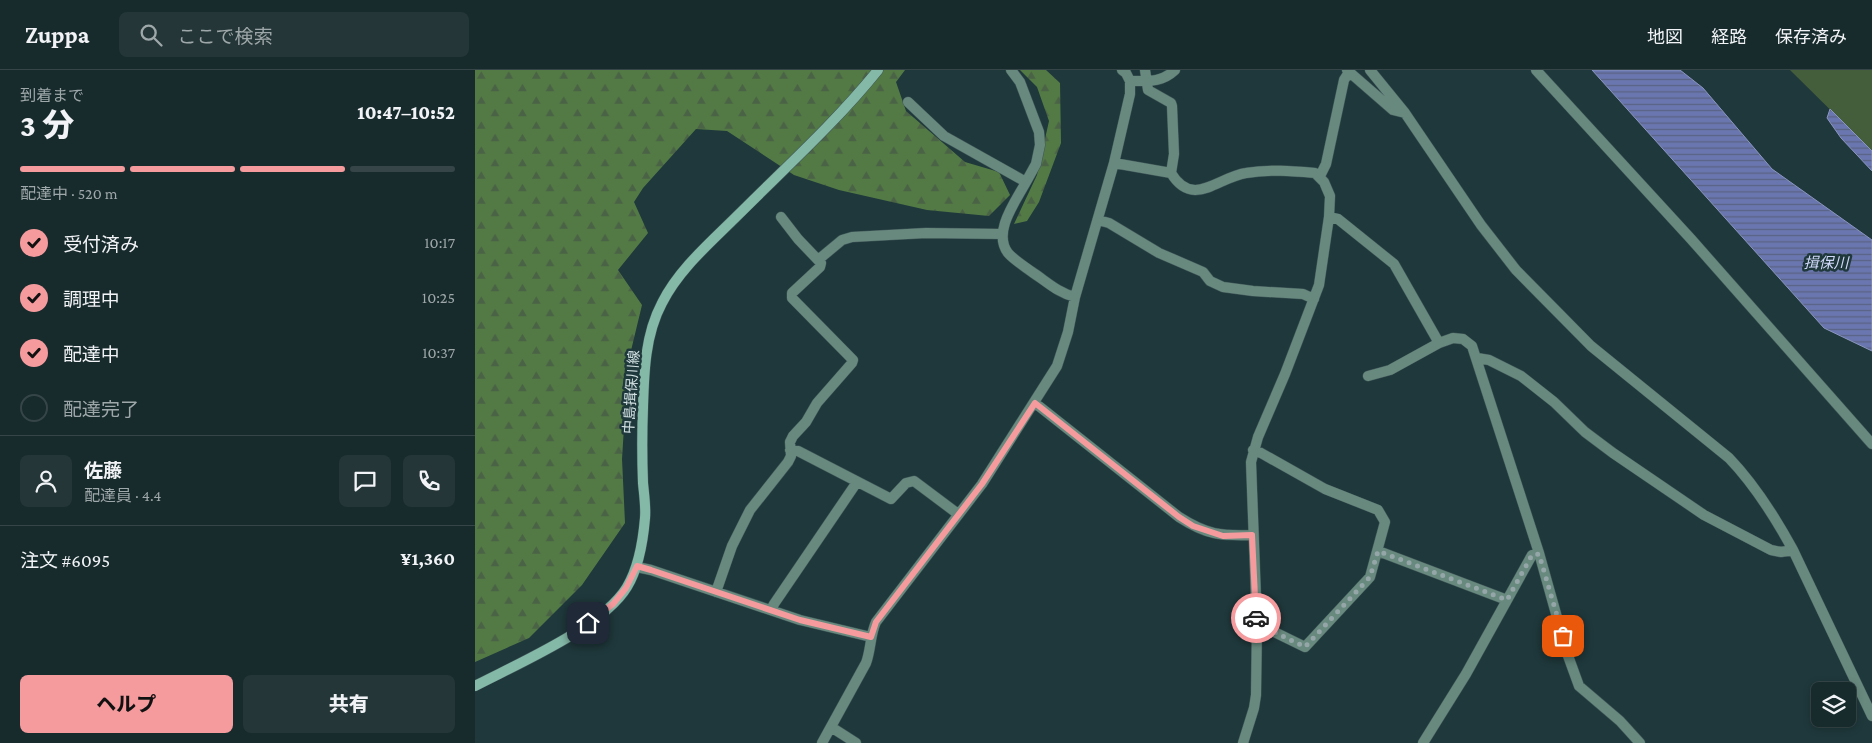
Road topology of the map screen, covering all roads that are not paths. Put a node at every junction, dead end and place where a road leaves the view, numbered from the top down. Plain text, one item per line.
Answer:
1 (878, 70) edge
2 (1011, 70) edge
3 (1122, 70) edge
4 (1145, 70) edge
5 (1175, 70) edge
6 (1370, 70) edge
7 (1536, 70) edge
8 (1348, 71) edge
9 (1130, 81) junction
10 (1146, 81) junction
11 (909, 102) dead end
12 (1405, 113) junction
13 (1114, 163) junction
14 (1171, 173) junction
15 (1320, 176) junction
16 (1026, 182) junction
17 (781, 217) dead end
18 (1329, 217) junction
19 (1098, 220) junction
20 (1002, 234) junction
21 (818, 260) junction
22 (1075, 297) junction
23 (1314, 299) junction
24 (1439, 343) junction
25 (1477, 358) junction
26 (1368, 376) dead end
27 (1035, 403) junction
28 (1872, 444) edge
29 (791, 450) junction
30 (1253, 450) junction
31 (857, 482) junction
32 (958, 514) junction
33 (1252, 535) junction
34 (1793, 550) junction
35 (1378, 551) junction
36 (1539, 554) junction
37 (637, 566) junction
38 (716, 592) junction
39 (1507, 600) junction
40 (771, 610) junction
41 (1257, 625) junction
42 (871, 637) junction
43 (475, 686) edge
44 (1872, 716) edge
45 (831, 727) junction
46 (822, 743) edge
47 (855, 743) edge
48 (1243, 743) edge
49 (1423, 743) edge
50 (1640, 743) edge

1 - 37 main road, 中島揖保川線
2 - 16 street
3 - 9 street
4 - 10 street
5 - 10 street
6 - 12 street
7 - 28 street
8 - 12 street
8 - 15 street
9 - 10 street
9 - 13 street
10 - 14 street
11 - 16 street
12 - 34 street
13 - 14 street
13 - 19 street
14 - 15 street
15 - 18 street
16 - 20 street
17 - 21 street
18 - 23 street
18 - 24 street
19 - 22 street
19 - 23 street
20 - 21 street
20 - 22 street
21 - 29 street
22 - 27 street
23 - 30 street
24 - 25 street
24 - 26 street
25 - 34 street
25 - 36 street
27 - 32 street
27 - 33 street
29 - 31 street
29 - 38 street
30 - 33 street
30 - 35 street
31 - 32 street
31 - 40 street
32 - 42 street
33 - 41 street
34 - 44 street
35 - 39 street
35 - 41 street
36 - 39 street
36 - 50 street
37 - 38 street
37 - 43 main road, 中島揖保川線
38 - 40 street
39 - 49 street
40 - 42 street
41 - 48 street
42 - 45 street
45 - 46 street
45 - 47 street

